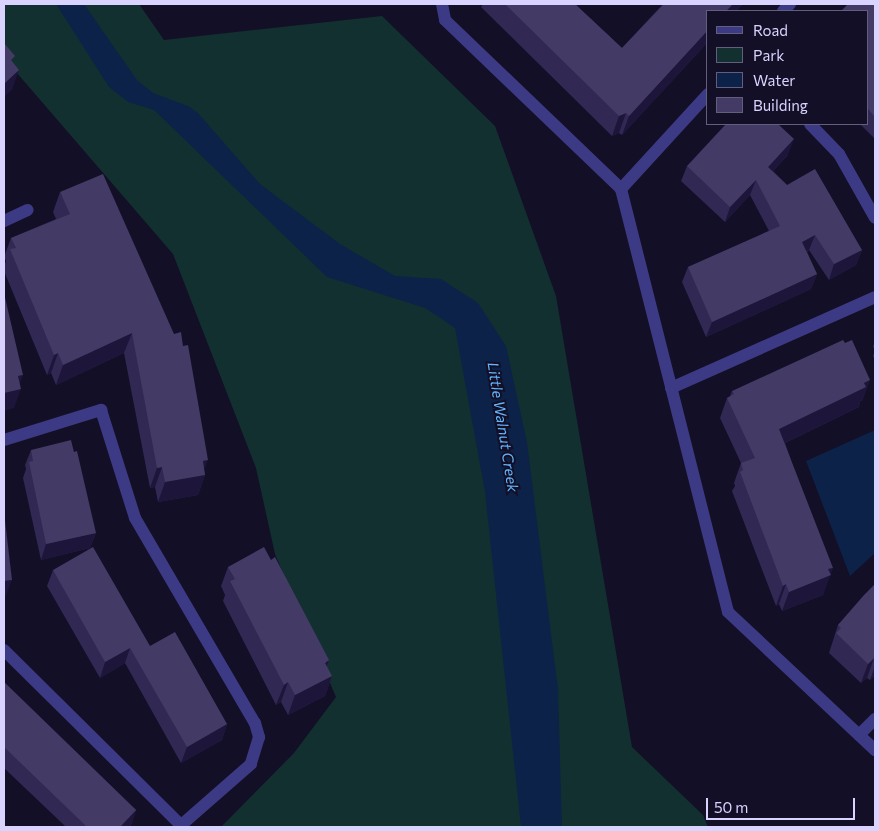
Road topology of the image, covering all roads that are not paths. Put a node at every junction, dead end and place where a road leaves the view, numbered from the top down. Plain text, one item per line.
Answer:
1 (442, 4) edge
2 (706, 96) edge
3 (811, 125) edge
4 (621, 189) junction
5 (28, 210) dead end
6 (875, 218) edge
7 (4, 221) edge
8 (875, 297) edge
9 (671, 388) junction
10 (4, 440) edge
11 (4, 650) edge
12 (875, 719) edge
13 (859, 736) junction
14 (875, 750) edge
15 (180, 826) edge

1 - 4 lane
2 - 4 lane
3 - 6 lane
4 - 9 lane
5 - 7 lane
8 - 9 lane
9 - 13 lane
10 - 15 lane
11 - 15 lane
12 - 13 lane
13 - 14 lane

